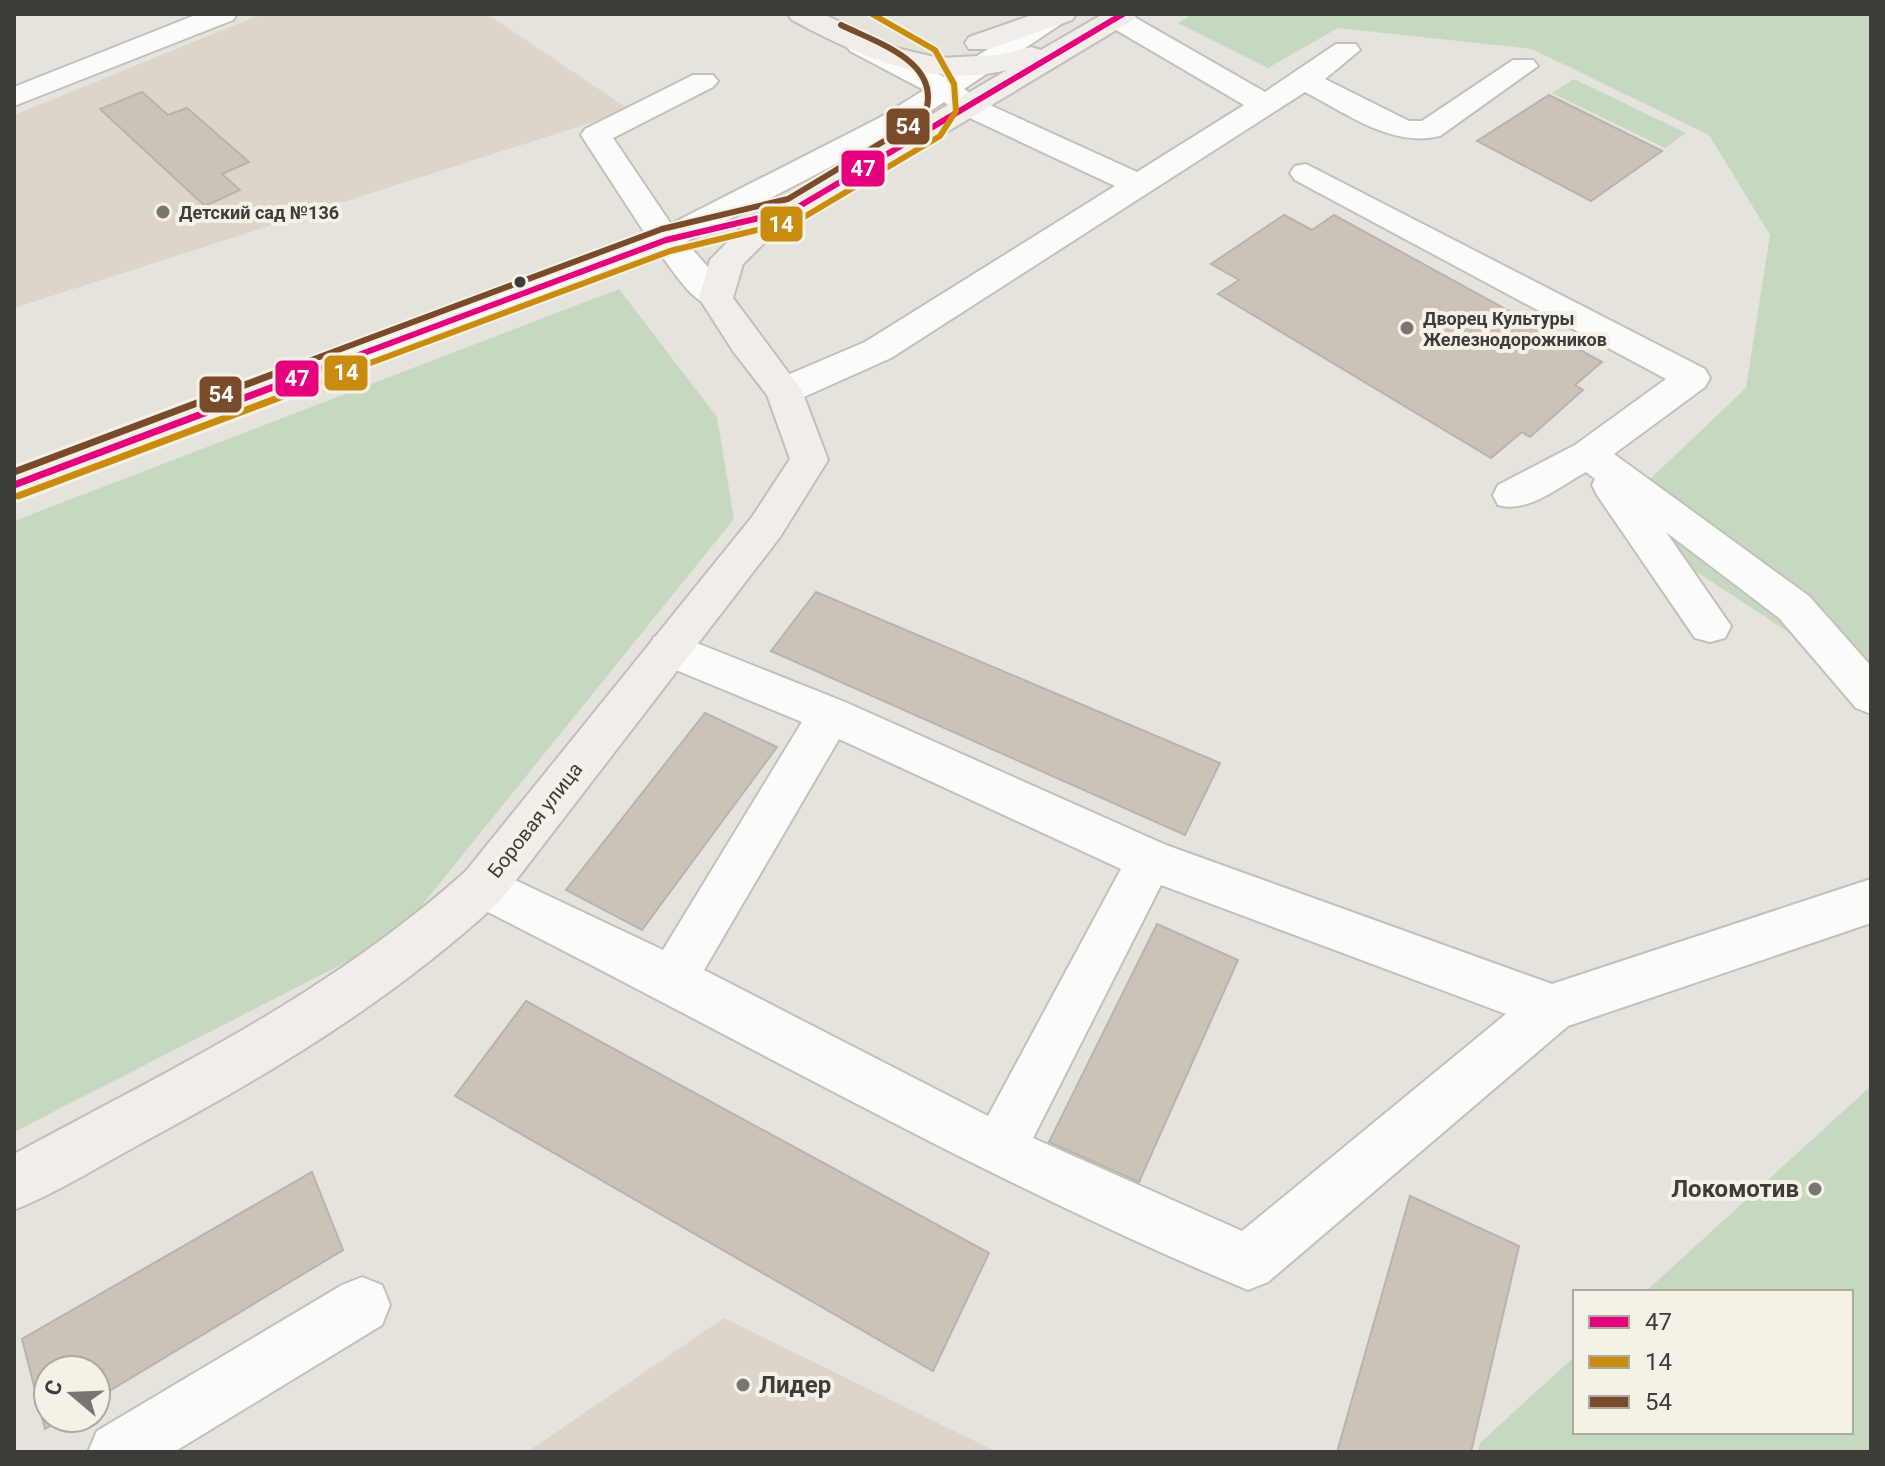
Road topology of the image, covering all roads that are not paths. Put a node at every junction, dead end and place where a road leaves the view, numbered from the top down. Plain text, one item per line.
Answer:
1 (223, 14) edge
2 (802, 14) edge
3 (847, 14) edge
4 (1062, 14) edge
5 (1120, 16) edge
6 (871, 39) junction
7 (1078, 39) junction
8 (1346, 50) dead end
9 (1523, 66) dead end
10 (975, 68) junction
11 (938, 77) junction
12 (1304, 80) junction
13 (703, 81) dead end
14 (14, 97) edge
15 (1265, 104) junction
16 (970, 107) junction
17 (902, 132) junction
18 (1306, 173) dead end
19 (1139, 185) junction
20 (793, 210) junction
21 (666, 240) junction
22 (716, 298) junction
23 (784, 391) junction
24 (1588, 454) junction
25 (14, 485) edge
26 (1512, 495) dead end
27 (1710, 626) dead end
28 (669, 649) junction
29 (1871, 696) edge
30 (830, 715) junction
31 (1150, 860) junction
32 (483, 886) junction
33 (1871, 901) edge
34 (672, 979) junction
35 (1552, 1008) junction
36 (999, 1150) junction
37 (14, 1183) edge
38 (362, 1305) dead end
39 (118, 1452) edge

1 - 14 street
2 - 6 main road
3 - 6 main road
4 - 6 main road
4 - 10 street
5 - 7 main road
5 - 15 street
6 - 11 street
6 - 17 street
7 - 10 main road
7 - 16 main road
8 - 12 street
9 - 12 street
10 - 11 main road
11 - 16 street
11 - 17 street
12 - 15 street
13 - 21 street, Боровая улица
15 - 19 street
16 - 17 main road
16 - 19 street
17 - 20 main road
17 - 21 street
18 - 24 street
19 - 23 street
20 - 21 street
20 - 22 main road
21 - 22 street, Боровая улица
21 - 25 street
22 - 23 main road, Боровая улица
23 - 28 main road, Боровая улица
24 - 26 street
24 - 27 street
24 - 29 street
28 - 30 street
28 - 32 main road, Боровая улица
30 - 31 street
30 - 34 street
31 - 35 street
31 - 36 street
32 - 34 street
32 - 37 main road, Боровая улица
33 - 35 street
34 - 36 street
35 - 36 street
38 - 39 street

